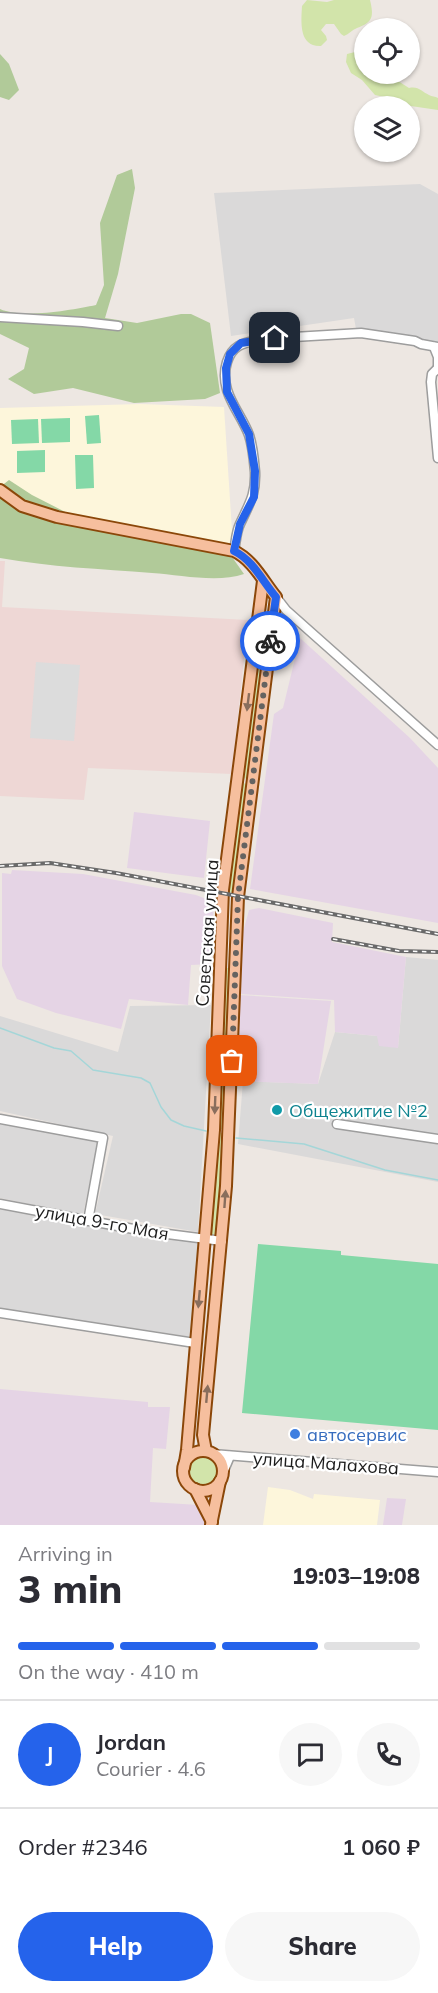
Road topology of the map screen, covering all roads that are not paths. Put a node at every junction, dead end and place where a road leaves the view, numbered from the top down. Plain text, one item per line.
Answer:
1 (0, 316) edge
2 (118, 326) dead end
3 (437, 347) edge
4 (438, 368) edge
5 (438, 458) edge
6 (0, 490) edge
7 (234, 551) junction
8 (263, 581) junction
9 (276, 597) junction
10 (438, 745) edge
11 (220, 965) junction
12 (235, 965) junction
13 (0, 1119) edge
14 (337, 1124) dead end
15 (214, 1130) junction
16 (229, 1131) junction
17 (438, 1139) edge
18 (0, 1204) edge
19 (88, 1221) junction
20 (205, 1239) junction
21 (222, 1242) junction
22 (0, 1313) edge
23 (195, 1343) junction
24 (209, 1453) junction
25 (230, 1456) junction
26 (184, 1468) junction
27 (438, 1472) edge
28 (221, 1478) junction
29 (195, 1489) junction
30 (212, 1524) edge

1 - 2 street
3 - 4 street
3 - 7 street
4 - 5 street
6 - 7 main road
7 - 8 main road
8 - 9 main road
8 -> 11 main road, Советская улица
9 - 10 street
9 - 12 main road, Советская улица
11 - 12 street
11 -> 15 main road, Советская улица
12 - 16 main road, Советская улица
13 - 19 street
14 - 17 street
15 - 16 street
15 - 20 main road, Советская улица
21 -> 16 main road, Советская улица
18 - 19 street, улица 9-го Мая
19 - 20 street, улица 9-го Мая
20 - 21 street, улица 9-го Мая
20 -> 23 main road, Советская улица
24 -> 21 main road, Советская улица
22 - 23 street
23 - 26 main road, Советская улица
24 - 25 street, улица Малахова
24 - 26 main road
24 - 28 main road, Советская улица
25 - 27 street, улица Малахова
25 - 28 street
26 - 29 main road
28 - 29 main road
28 - 30 main road
29 - 30 main road

